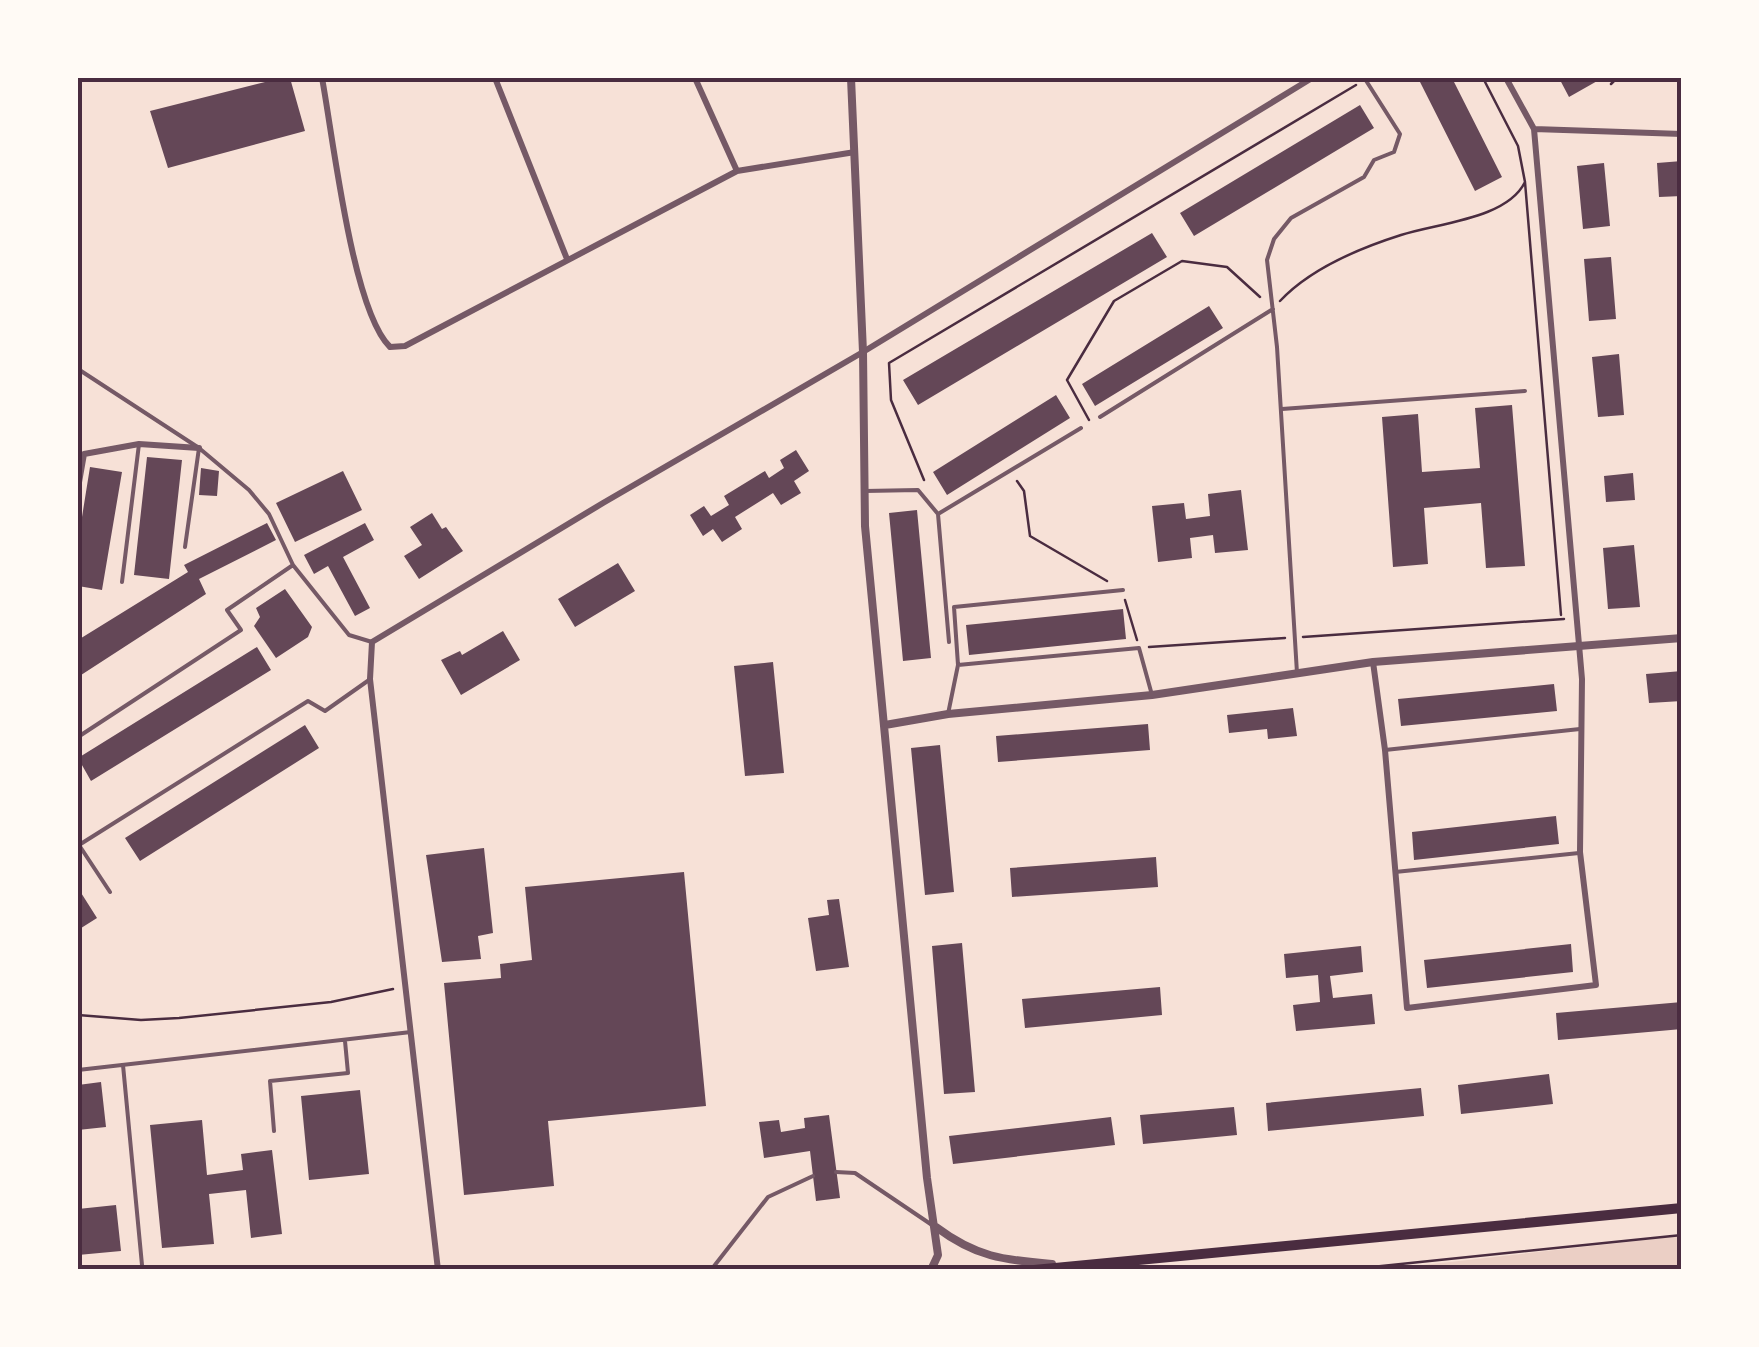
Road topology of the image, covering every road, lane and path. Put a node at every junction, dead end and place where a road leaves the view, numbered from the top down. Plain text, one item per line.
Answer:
1 (322, 78) edge
2 (495, 78) edge
3 (696, 78) edge
4 (851, 78) edge
5 (1312, 78) edge
6 (1366, 78) edge
7 (1482, 78) edge
8 (1506, 78) edge
9 (1617, 78) edge
10 (1611, 84) dead end
11 (1534, 130) junction
12 (1682, 134) edge
13 (855, 152) junction
14 (738, 171) junction
15 (1525, 182) junction
16 (567, 260) junction
17 (1273, 309) junction
18 (863, 352) junction
19 (78, 369) edge
20 (1525, 391) dead end
21 (1282, 409) junction
22 (1100, 417) dead end
23 (1091, 422) dead end
24 (1081, 428) dead end
25 (139, 444) junction
26 (199, 448) junction
27 (81, 455) edge
28 (1010, 470) junction
29 (924, 481) dead end
30 (78, 488) edge
31 (865, 491) junction
32 (938, 514) junction
33 (185, 546) dead end
34 (293, 565) junction
35 (122, 582) dead end
36 (1122, 590) junction
37 (1561, 618) junction
38 (1575, 623) junction
39 (1296, 638) junction
40 (1682, 638) edge
41 (372, 642) junction
42 (949, 642) dead end
43 (1139, 648) junction
44 (1578, 649) junction
45 (1374, 662) junction
46 (958, 665) junction
47 (1297, 674) junction
48 (370, 679) junction
49 (1152, 695) junction
50 (948, 714) junction
51 (885, 725) junction
52 (1581, 729) junction
53 (78, 736) edge
54 (1386, 750) junction
55 (1580, 852) junction
56 (1394, 872) junction
57 (110, 892) dead end
58 (407, 987) junction
59 (78, 1016) edge
60 (411, 1032) junction
61 (344, 1041) junction
62 (124, 1065) junction
63 (78, 1070) edge
64 (274, 1131) dead end
65 (836, 1172) dead end
66 (813, 1176) dead end
67 (1682, 1208) edge
68 (936, 1227) junction
69 (1682, 1235) edge
70 (142, 1264) dead end
71 (1066, 1266) junction
72 (438, 1270) edge
73 (711, 1270) edge
74 (932, 1270) edge
75 (1034, 1270) edge
76 (1343, 1270) edge

1 - 16 street
2 - 16 street
3 - 14 street
4 - 13 street
5 - 18 street
6 - 17 lane
6 - 29 path
7 - 15 path
8 - 11 street
9 - 10 path
11 - 12 street
11 - 38 street
13 - 14 street
13 - 18 street
14 - 16 street
15 - 17 path
15 - 37 path
17 - 21 lane
17 - 22 lane
17 - 23 path
18 - 31 street
18 - 41 street
19 - 26 lane
20 - 21 lane
21 - 39 lane
24 - 28 lane
25 - 26 street
25 - 27 street
25 - 35 lane
26 - 33 lane
26 - 34 lane
27 - 30 street
28 - 32 lane
28 - 36 path
31 - 32 lane
31 - 51 street
32 - 42 lane
34 - 41 lane
34 - 53 lane
36 - 43 path
36 - 46 lane
37 - 38 path
37 - 39 path
38 - 44 street
39 - 43 path
39 - 47 lane
40 - 44 street
41 - 48 street
43 - 46 lane
43 - 49 lane
44 - 45 street
44 - 52 street
45 - 47 street
45 - 54 street
46 - 50 lane
47 - 49 street
48 - 57 lane
48 - 58 street
49 - 50 street
50 - 51 street
51 - 68 street
52 - 54 lane
52 - 55 street
54 - 56 street
55 - 56 lane
55 - 56 street
58 - 59 path
58 - 60 street
60 - 61 lane
60 - 72 street
61 - 62 lane
61 - 64 lane
62 - 63 lane
62 - 70 lane
65 - 68 lane
66 - 73 lane
67 - 71 main road
68 - 71 street
68 - 74 street
69 - 76 path
71 - 75 main road

